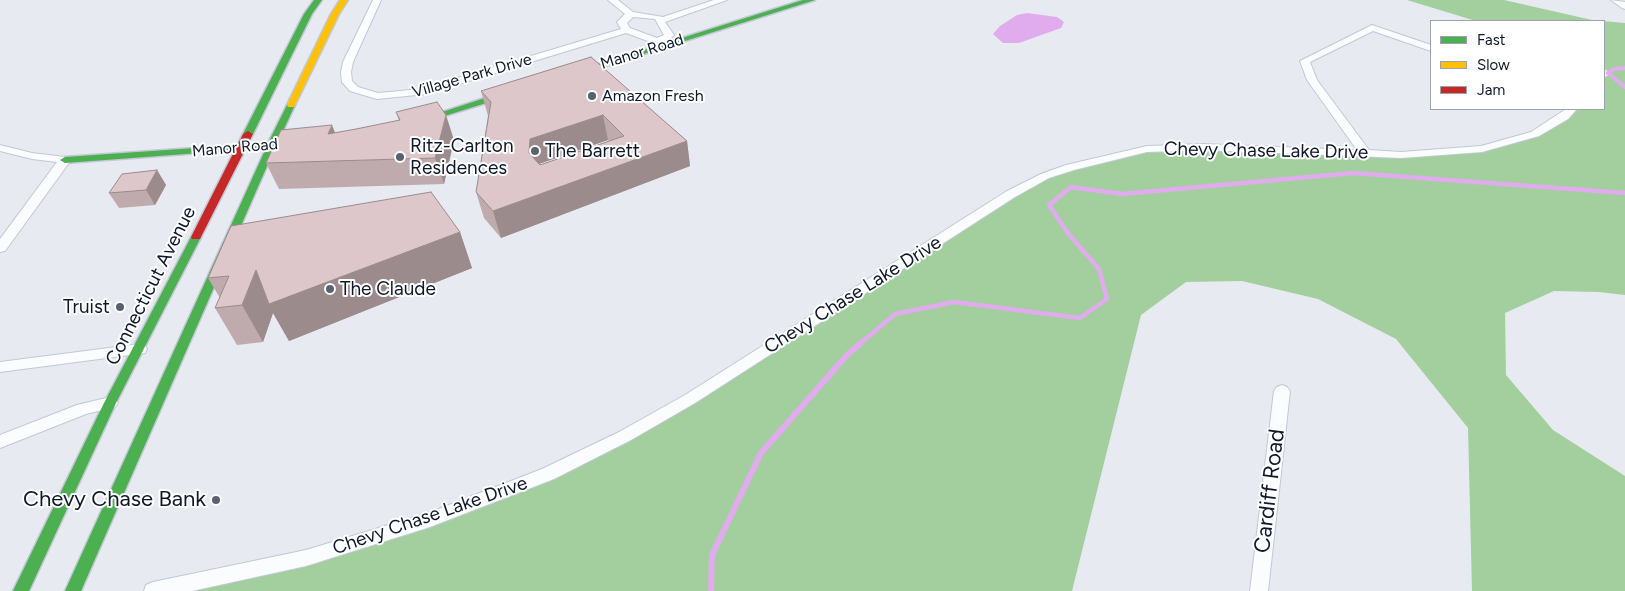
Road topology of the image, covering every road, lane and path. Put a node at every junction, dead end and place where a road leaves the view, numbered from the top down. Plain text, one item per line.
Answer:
1 (318, 0) edge
2 (344, 0) edge
3 (377, 0) edge
4 (612, 0) edge
5 (723, 0) edge
6 (812, 0) edge
7 (1615, 0) edge
8 (1625, 6) edge
9 (631, 14) junction
10 (662, 20) junction
11 (626, 30) junction
12 (666, 42) junction
13 (1430, 48) edge
14 (562, 77) edge
15 (516, 91) edge
16 (1571, 110) edge
17 (407, 125) edge
18 (302, 142) edge
19 (272, 145) junction
20 (0, 148) edge
21 (240, 149) junction
22 (1365, 153) junction
23 (65, 160) junction
24 (0, 248) edge
25 (140, 349) junction
26 (0, 367) edge
27 (1282, 391) dead end
28 (110, 403) junction
29 (0, 442) edge
30 (22, 591) edge
31 (73, 591) edge
32 (154, 591) edge
33 (1259, 591) edge

1 - 21 main road, Connecticut Avenue
2 - 19 main road
3 - 11 street, Village Park Drive
4 - 9 street
5 - 10 street
6 - 12 main road, Manor Road
7 - 8 street
9 - 10 street
9 - 11 street
10 - 12 street
11 - 12 street
12 - 14 main road, Manor Road
13 - 22 street
15 - 17 main road
16 - 22 street, Chevy Chase Lake Drive
18 - 19 main road, Manor Road
19 - 21 main road, Manor Road
19 - 31 main road
20 - 23 street, Manor Road
21 - 23 main road, Manor Road
21 - 25 main road, Connecticut Avenue
22 - 32 street, Chevy Chase Lake Drive
23 - 24 street
25 - 26 street
25 - 28 main road, Connecticut Avenue
27 - 33 street, Cardiff Road
28 - 29 street
28 - 30 main road, Connecticut Avenue

